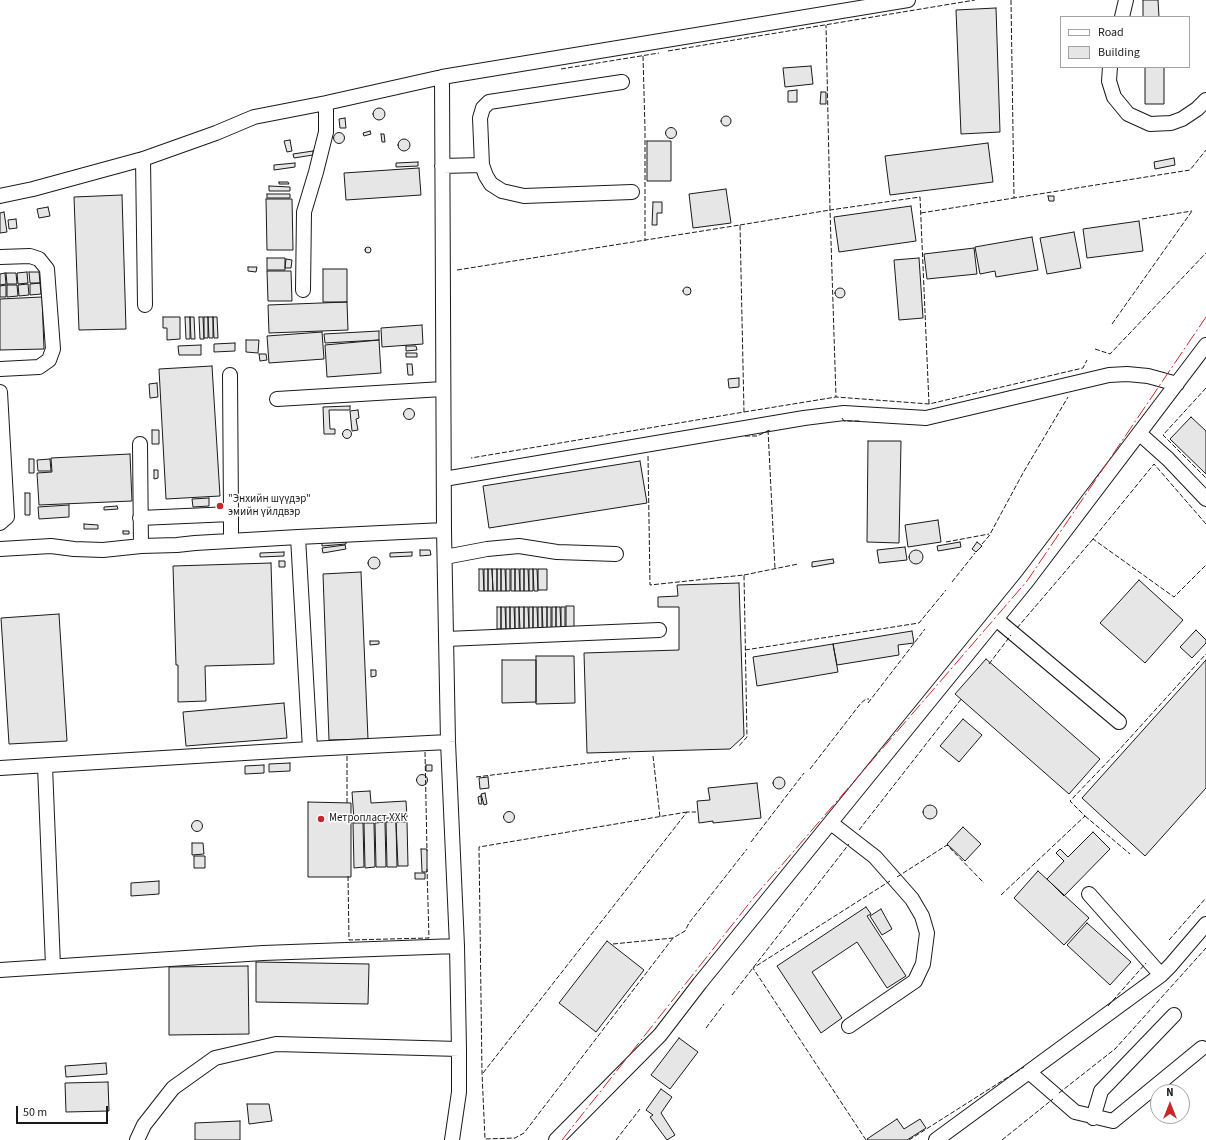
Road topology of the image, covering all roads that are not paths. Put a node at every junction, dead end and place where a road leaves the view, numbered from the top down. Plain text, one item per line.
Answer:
1 (908, 0) edge
2 (1126, 0) edge
3 (1122, 16) edge
4 (1110, 68) edge
5 (442, 77) junction
6 (622, 82) dead end
7 (1206, 100) edge
8 (326, 103) junction
9 (143, 159) junction
10 (482, 165) junction
11 (442, 166) junction
12 (632, 192) dead end
13 (0, 196) edge
14 (0, 257) edge
15 (303, 290) dead end
16 (145, 305) dead end
17 (1206, 345) edge
18 (0, 369) edge
19 (230, 375) dead end
20 (1177, 384) junction
21 (443, 389) junction
22 (0, 392) edge
23 (277, 399) dead end
24 (1140, 434) junction
25 (140, 444) dead end
26 (444, 479) junction
27 (1206, 499) edge
28 (231, 514) junction
29 (140, 518) junction
30 (0, 523) edge
31 (444, 530) junction
32 (298, 536) junction
33 (231, 541) junction
34 (141, 546) junction
35 (0, 549) edge
36 (616, 554) dead end
37 (444, 557) junction
38 (996, 618) junction
39 (660, 630) dead end
40 (446, 639) junction
41 (1120, 722) dead end
42 (448, 742) junction
43 (310, 749) junction
44 (45, 766) junction
45 (0, 768) edge
46 (831, 823) junction
47 (1089, 894) dead end
48 (1206, 924) edge
49 (457, 946) junction
50 (53, 966) junction
51 (0, 970) edge
52 (1161, 975) junction
53 (1174, 1015) dead end
54 (849, 1026) dead end
55 (1202, 1048) dead end
56 (459, 1049) junction
57 (1028, 1072) junction
58 (1093, 1118) junction
59 (137, 1140) edge
60 (452, 1140) edge
61 (556, 1140) edge
62 (936, 1140) edge

1 - 5 street
2 - 3 street
4 - 7 street
5 - 8 street
5 - 11 street
6 - 10 street
8 - 9 street
8 - 15 street
9 - 13 street
9 - 16 street
10 - 11 street
10 - 12 street
11 - 21 street
14 - 18 street
17 - 20 street
19 - 28 street
20 - 24 street
20 - 26 street
21 - 23 street
21 - 26 street
22 - 30 street
24 - 27 street
24 - 38 street
25 - 29 street
26 - 31 street
28 - 29 street
28 - 33 street
29 - 34 street
31 - 32 street
31 - 37 street
32 - 33 street
32 - 43 street
33 - 34 street
34 - 35 street
36 - 37 street
37 - 40 street
38 - 41 street
38 - 46 street
39 - 40 street
40 - 42 street
42 - 43 street
42 - 49 street
43 - 44 street
44 - 45 street
44 - 50 street
46 - 54 street
46 - 61 street
47 - 52 street
48 - 52 street
49 - 50 street
49 - 56 street
50 - 51 street
52 - 57 street
53 - 58 street
55 - 58 street
56 - 59 street
56 - 60 street
57 - 58 street
57 - 62 street

